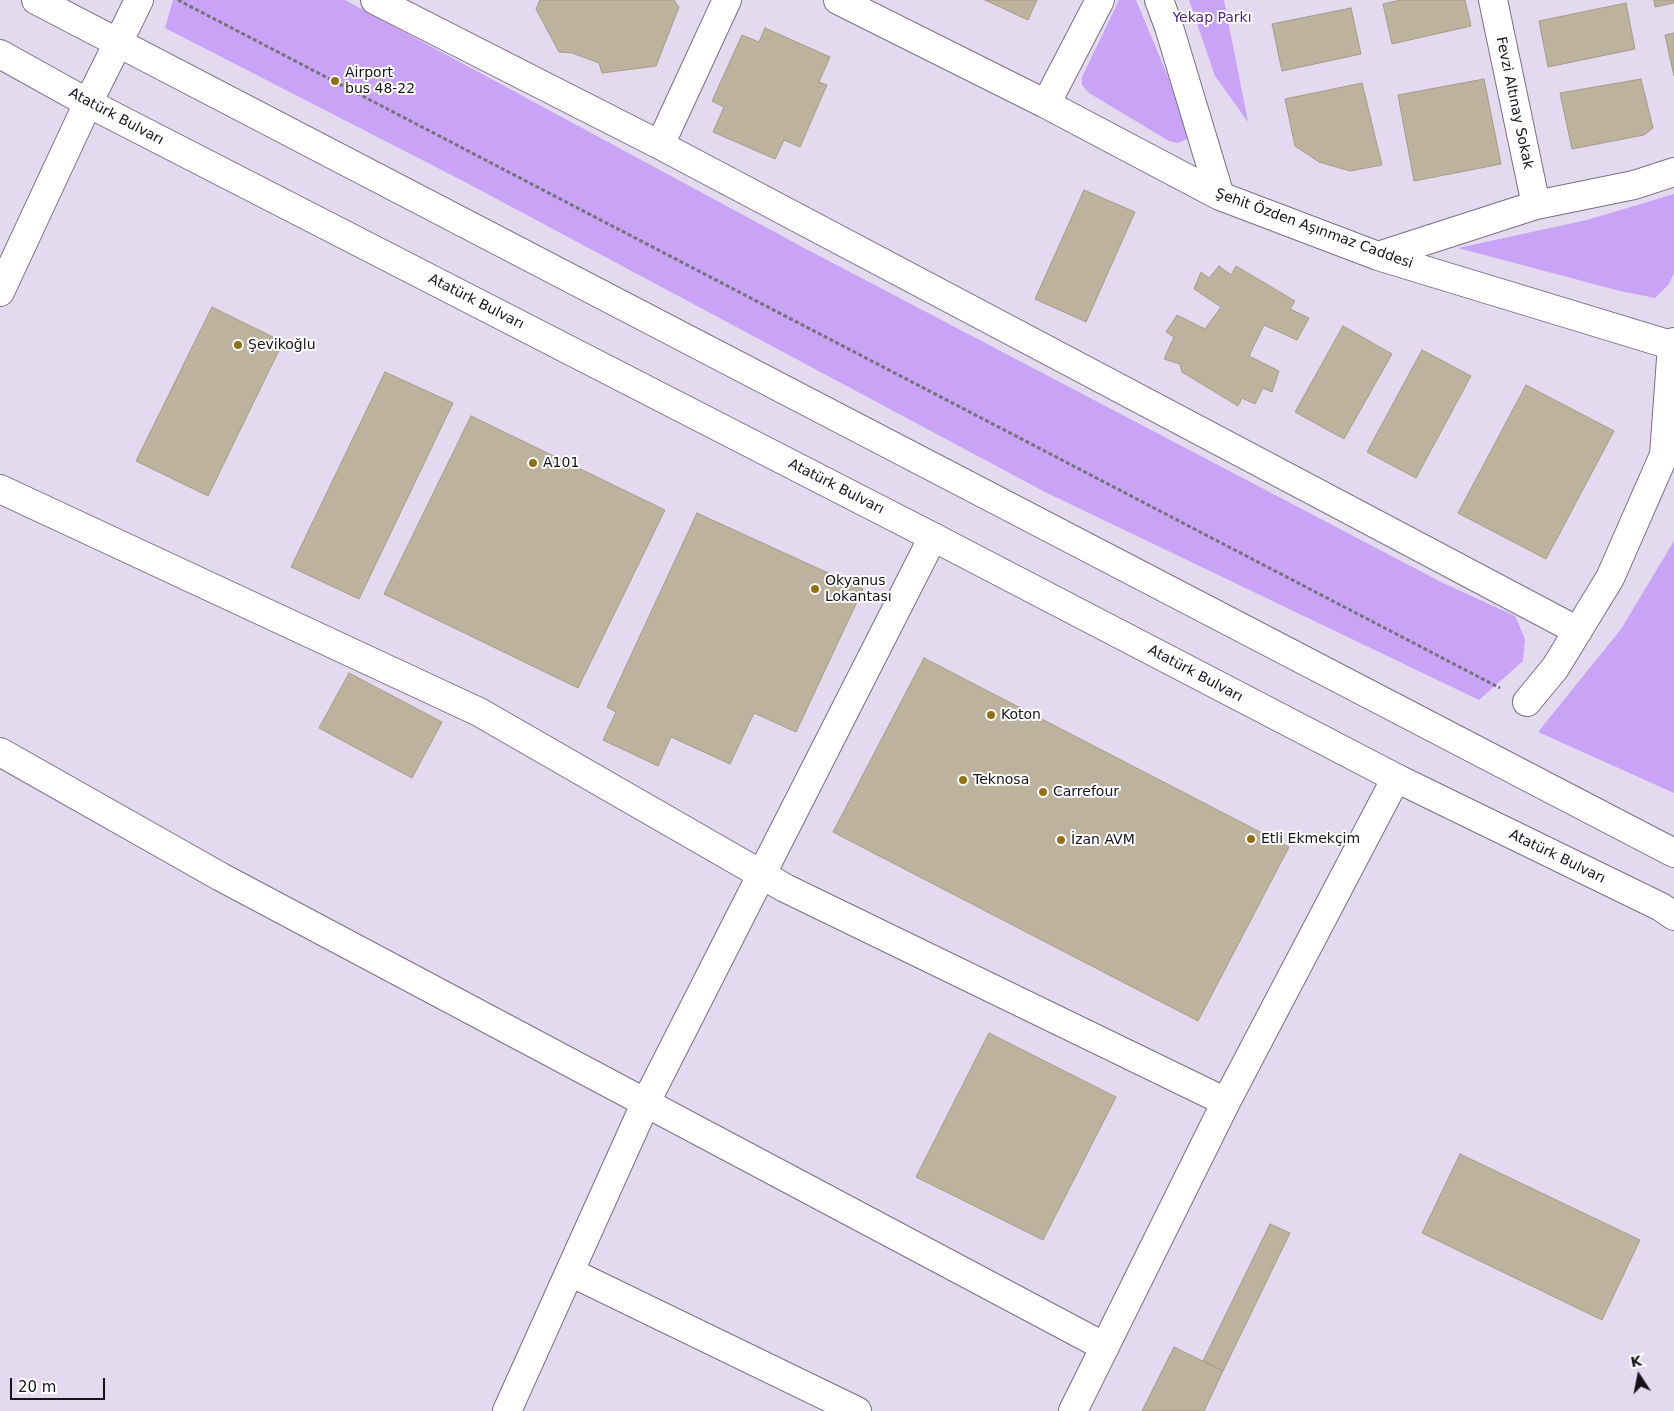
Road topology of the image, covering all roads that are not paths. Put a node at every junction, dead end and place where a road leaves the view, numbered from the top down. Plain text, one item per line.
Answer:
1 (36, 0) edge
2 (139, 0) edge
3 (375, 0) edge
4 (727, 0) edge
5 (838, 0) edge
6 (1100, 0) edge
7 (1159, 0) edge
8 (1493, 0) edge
9 (118, 43) junction
10 (0, 54) edge
11 (88, 103) junction
12 (1046, 104) junction
13 (660, 145) junction
14 (1674, 172) edge
15 (1220, 196) junction
16 (1536, 205) junction
17 (1378, 256) junction
18 (0, 292) edge
19 (1673, 344) edge
20 (0, 489) edge
21 (933, 537) junction
22 (1578, 631) junction
23 (1527, 702) road end
24 (0, 752) edge
25 (1396, 778) junction
26 (1674, 853) edge
27 (761, 874) junction
28 (1674, 916) edge
29 (646, 1102) junction
30 (1226, 1102) junction
31 (570, 1272) junction
32 (1106, 1347) junction
33 (507, 1411) edge
34 (857, 1411) edge
35 (1072, 1411) edge

1 - 9 street
2 - 9 street
3 - 13 street
4 - 13 street
5 - 12 street, Şehit Özden Aşınmaz Caddesi
6 - 12 street
7 - 15 street
8 - 16 street, Fevzi Altınay Sokak
9 - 11 street
9 - 26 street
10 - 11 street, Atatürk Bulvarı
11 - 18 street
11 - 21 street, Atatürk Bulvarı
12 - 15 street, Şehit Özden Aşınmaz Caddesi
13 - 22 street
14 - 16 street
15 - 17 street, Şehit Özden Aşınmaz Caddesi
16 - 17 street
17 - 19 street, Şehit Özden Aşınmaz Caddesi
19 - 22 street
20 - 27 street
21 - 25 street, Atatürk Bulvarı
21 - 27 street
22 - 23 street
24 - 29 street
25 - 28 street, Atatürk Bulvarı
25 - 30 street
27 - 29 street
27 - 30 street
29 - 31 street
29 - 32 street
30 - 32 street
31 - 33 street
31 - 34 street
32 - 35 street

